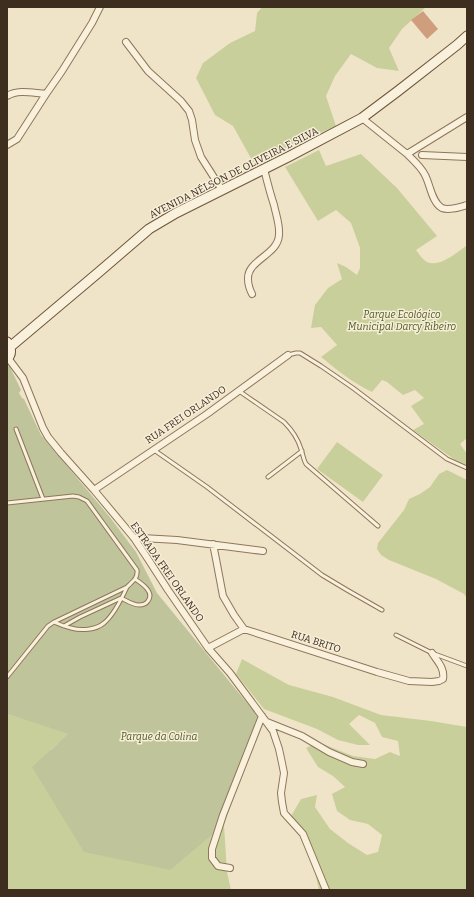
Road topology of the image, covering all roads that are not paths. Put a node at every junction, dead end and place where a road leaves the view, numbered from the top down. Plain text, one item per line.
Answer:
1 (100, 7) edge
2 (467, 36) edge
3 (126, 42) dead end
4 (46, 94) junction
5 (7, 96) edge
6 (467, 117) edge
7 (362, 118) junction
8 (425, 143) junction
9 (7, 145) edge
10 (407, 154) junction
11 (422, 155) junction
12 (467, 157) edge
13 (419, 166) junction
14 (264, 169) junction
15 (222, 190) junction
16 (467, 205) edge
17 (252, 294) dead end
18 (8, 344) edge
19 (288, 355) joint
20 (8, 358) edge
21 (239, 391) junction
22 (16, 429) dead end
23 (154, 450) junction
24 (302, 451) junction
25 (467, 468) edge
26 (268, 477) dead end
27 (94, 490) junction
28 (43, 499) junction
29 (7, 503) edge
30 (378, 526) dead end
31 (134, 538) junction
32 (213, 544) junction
33 (263, 550) dead end
34 (135, 579) junction
35 (127, 586) junction
36 (121, 598) junction
37 (382, 610) dead end
38 (54, 622) junction
39 (64, 626) junction
40 (244, 629) junction
41 (396, 635) dead end
42 (208, 648) junction
43 (432, 653) junction
44 (467, 666) edge
45 (7, 677) edge
46 (262, 716) junction
47 (267, 722) junction
48 (363, 764) dead end
49 (230, 868) dead end
50 (326, 890) edge

1 - 4 street
2 - 7 street, AVENIDA NÉLSON DE OLIVEIRA E SILVA
3 - 15 street
4 - 5 street
4 - 9 street
6 - 8 street
7 - 10 street
7 - 14 street, AVENIDA NÉLSON DE OLIVEIRA E SILVA
8 - 10 street
8 - 11 street
10 - 13 street
11 - 12 street
11 - 13 street
13 - 16 street
14 - 15 street, AVENIDA NÉLSON DE OLIVEIRA E SILVA
14 - 17 street
15 - 18 street, AVENIDA NÉLSON DE OLIVEIRA E SILVA
18 - 20 street
19 - 21 street, RUA FREI ORLANDO
19 - 25 lane
20 - 27 street, ESTRADA FREI ORLANDO
21 - 23 street, RUA FREI ORLANDO
21 - 24 lane
22 - 28 lane
23 - 27 street, RUA FREI ORLANDO
23 - 37 lane
24 - 26 lane
24 - 30 lane
27 - 31 street, ESTRADA FREI ORLANDO
28 - 29 lane
28 - 34 lane
31 - 32 street
31 - 42 street, ESTRADA FREI ORLANDO
32 - 33 street
32 - 40 street
34 - 35 lane
34 - 36 lane
35 - 36 lane
35 - 38 lane
36 - 39 lane
36 - 39 lane
38 - 39 lane
38 - 45 lane
40 - 42 street
40 - 43 street, RUA BRITO
41 - 43 lane
42 - 46 street, ESTRADA FREI ORLANDO
43 - 44 lane
46 - 47 street, ESTRADA FREI ORLANDO
46 - 49 street
47 - 48 street
47 - 50 street, ESTRADA FREI ORLANDO

